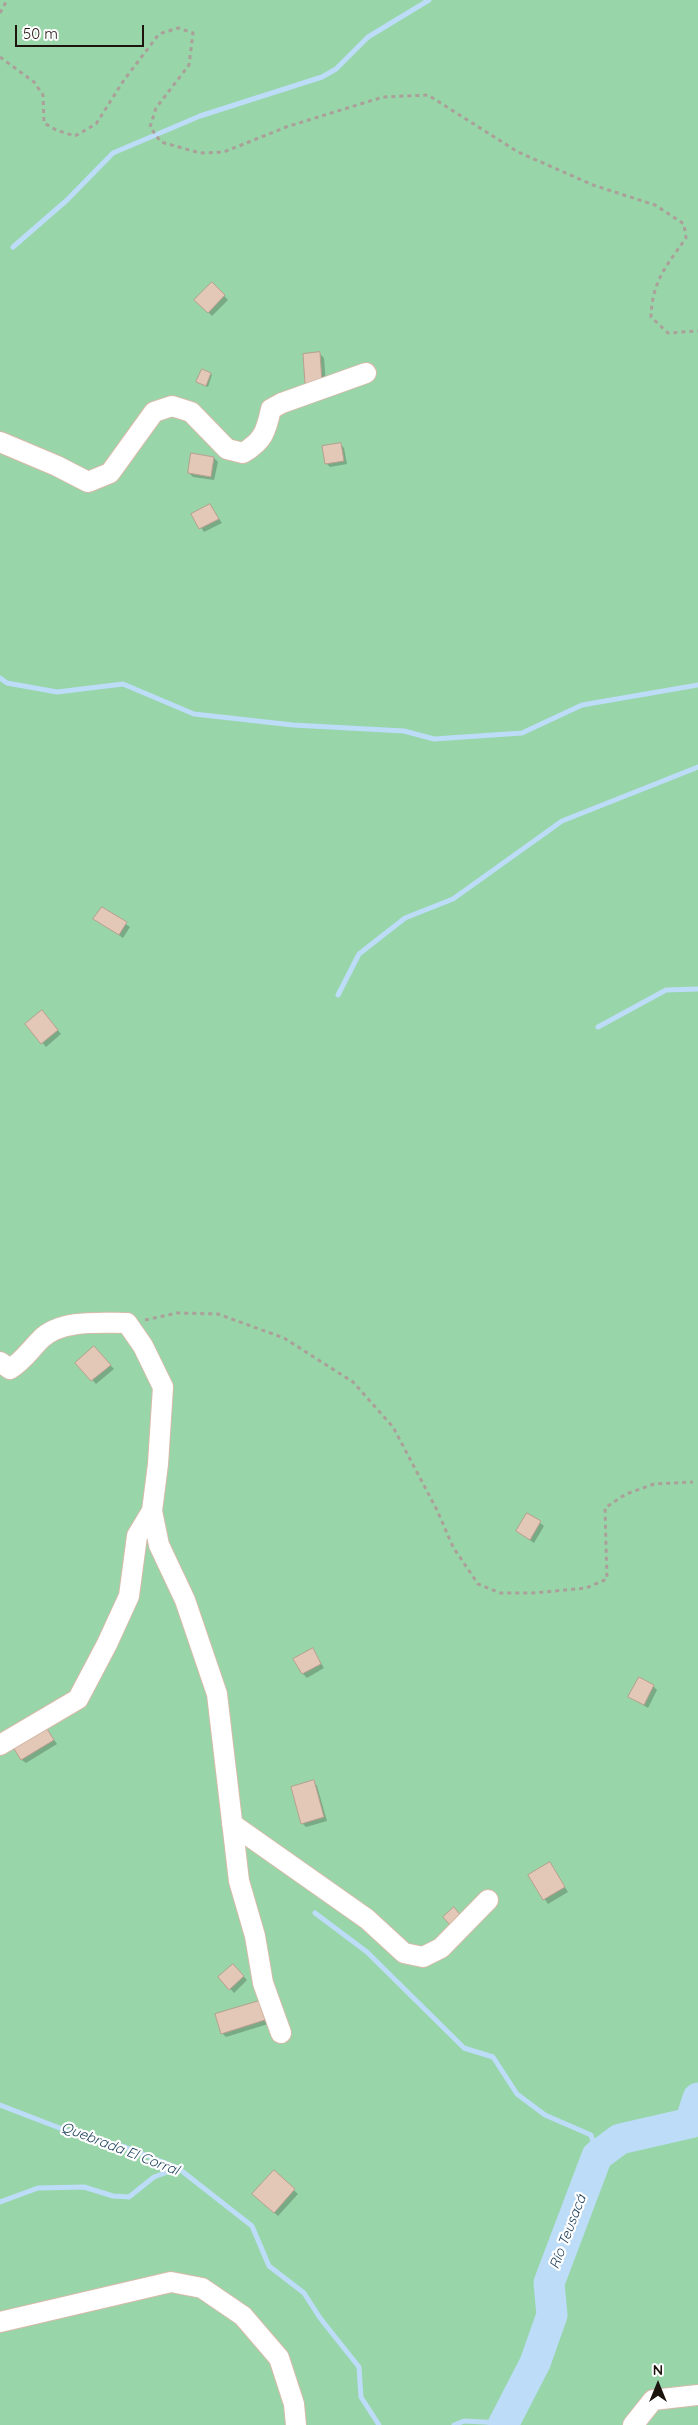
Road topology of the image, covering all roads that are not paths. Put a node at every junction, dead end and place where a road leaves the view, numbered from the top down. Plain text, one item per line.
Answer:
1 (366, 373) dead end
2 (0, 442) edge
3 (0, 1362) edge
4 (152, 1511) junction
5 (0, 1745) edge
6 (232, 1824) junction
7 (488, 1900) dead end
8 (281, 2032) dead end
9 (0, 2322) edge
10 (698, 2395) edge
11 (296, 2425) edge
12 (633, 2425) edge

1 - 2 street
3 - 4 street
4 - 5 street
4 - 6 street
6 - 7 street
6 - 8 street
9 - 11 street
10 - 12 street

